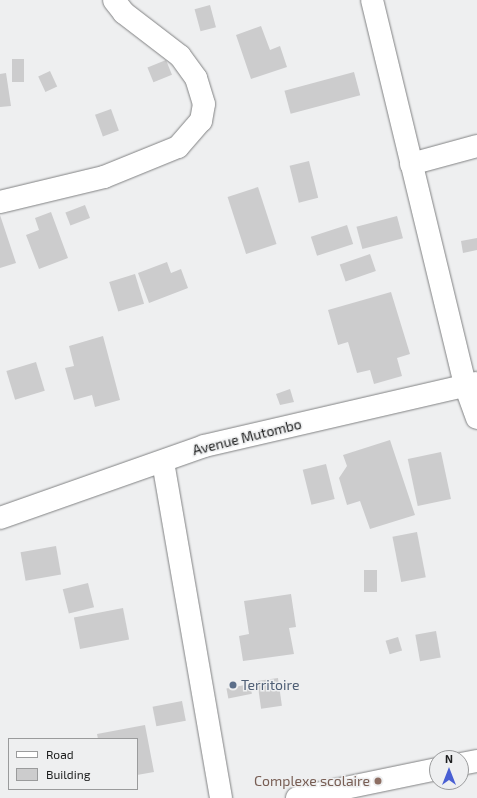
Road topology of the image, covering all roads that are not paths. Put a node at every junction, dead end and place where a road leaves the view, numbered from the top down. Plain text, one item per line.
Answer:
1 (114, 0) edge
2 (372, 0) edge
3 (477, 146) edge
4 (411, 164) junction
5 (0, 202) edge
6 (471, 384) edge
7 (477, 418) edge
8 (163, 462) junction
9 (0, 518) edge
10 (429, 771) edge
11 (221, 798) edge
12 (297, 798) edge

1 - 5 street
2 - 4 street
3 - 4 street
4 - 6 street
6 - 7 street
6 - 8 street, Avenue Mutombo
8 - 9 street, Avenue Mutombo
8 - 11 street
10 - 12 street

